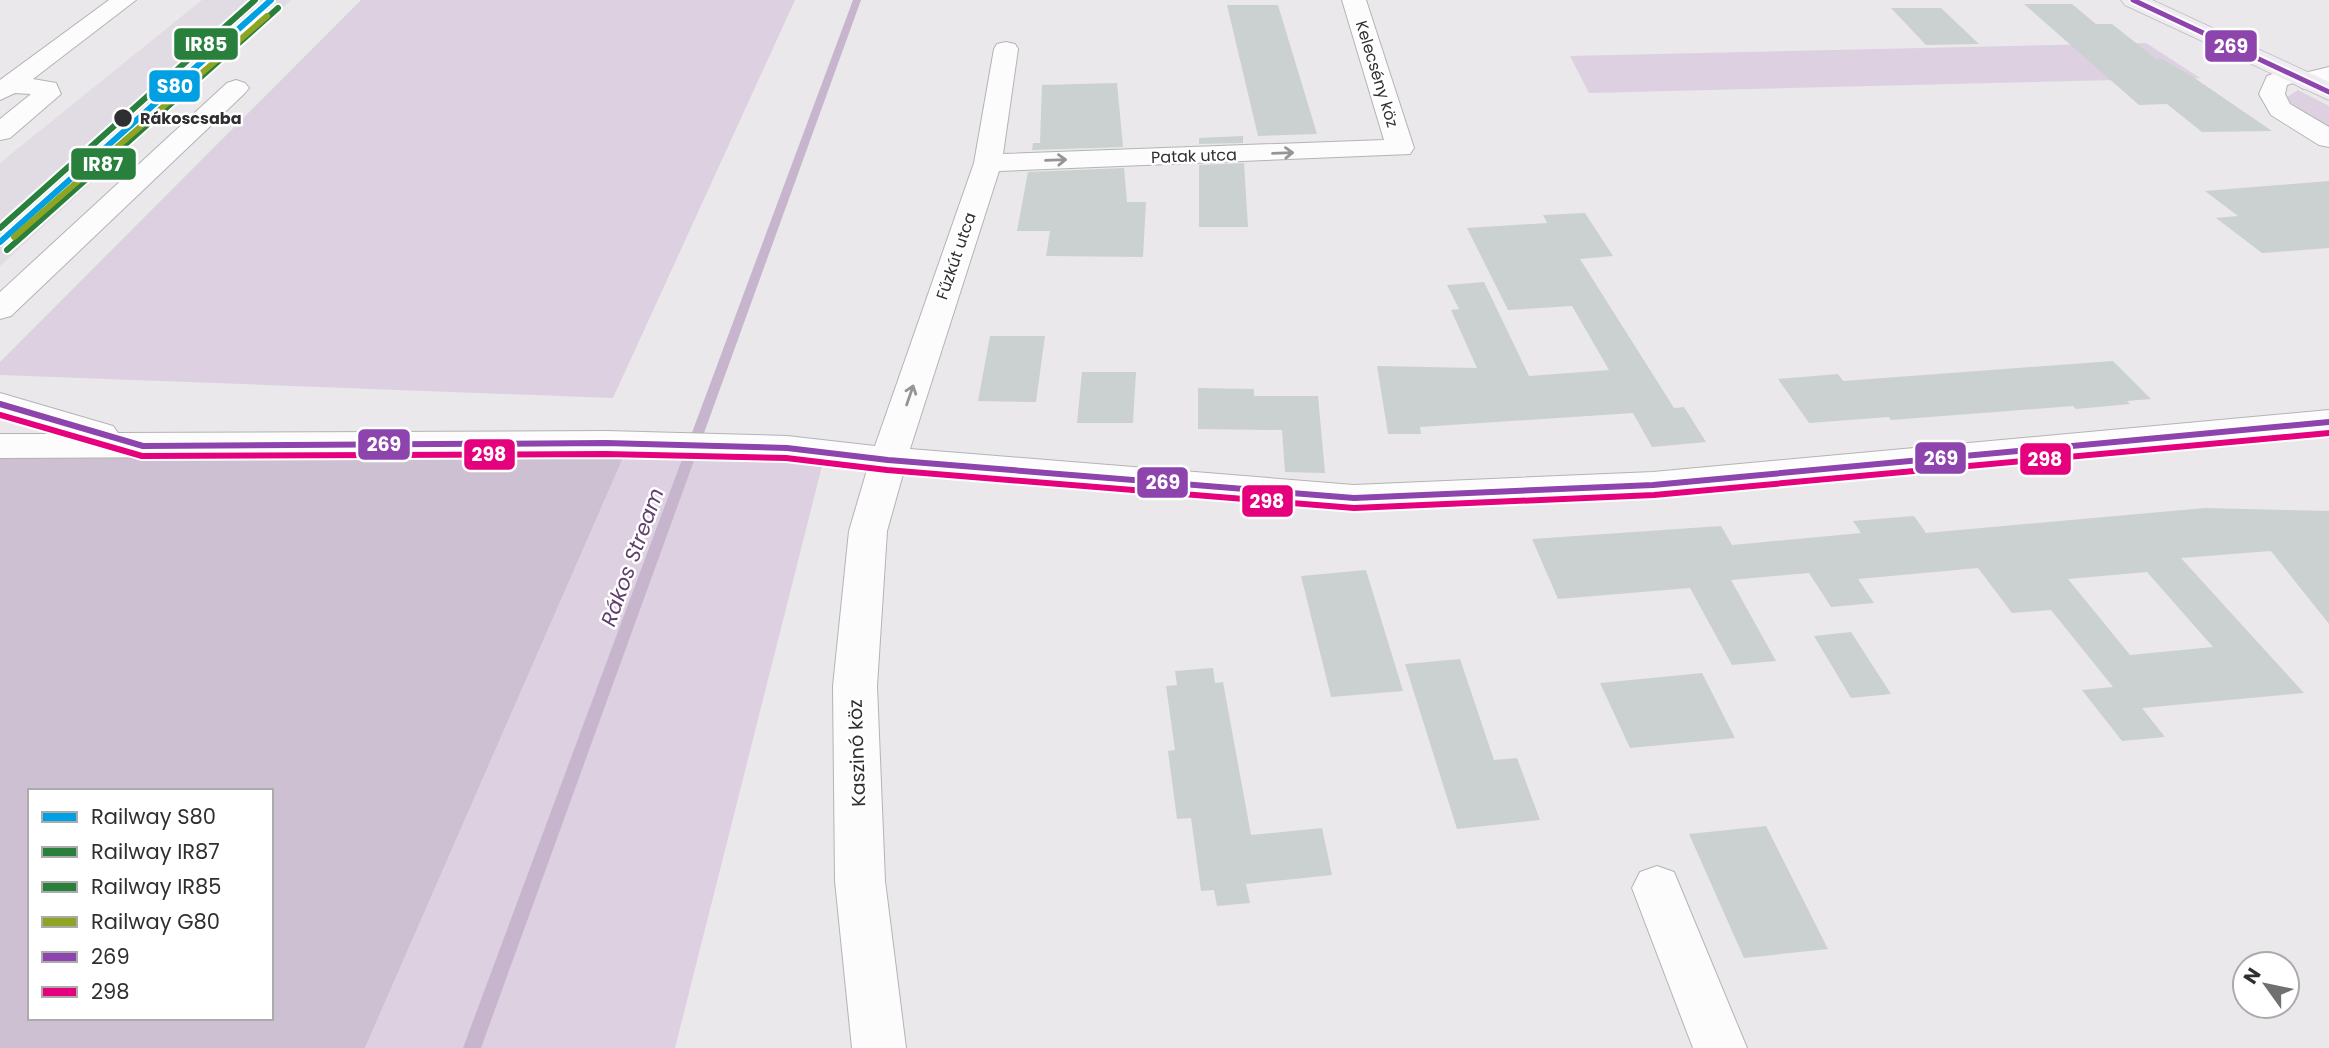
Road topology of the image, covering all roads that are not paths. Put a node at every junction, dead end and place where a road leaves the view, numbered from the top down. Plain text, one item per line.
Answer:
1 (124, 0) edge
2 (1354, 0) edge
3 (2133, 0) edge
4 (1006, 49) dead end
5 (2308, 77) edge
6 (5, 88) edge
7 (236, 88) dead end
8 (2329, 92) edge
9 (0, 132) edge
10 (2329, 139) edge
11 (1400, 148) joint
12 (988, 163) junction
13 (0, 309) edge
14 (0, 404) edge
15 (2329, 422) edge
16 (0, 446) edge
17 (143, 446) junction
18 (888, 460) junction
19 (1657, 888) dead end
20 (879, 1048) edge
21 (1720, 1048) edge

1 - 6 street
2 - 11 street, Kelecsény köz
3 - 5 main road
4 - 12 street, Fűzkút utca
5 - 8 main road
5 - 10 street
6 - 9 street
7 - 13 street
12 -> 11 street, Patak utca
18 -> 12 street, Fűzkút utca
14 - 17 street
15 - 18 street
16 - 17 street
17 - 18 street
18 - 20 street, Kaszinó köz
19 - 21 street

